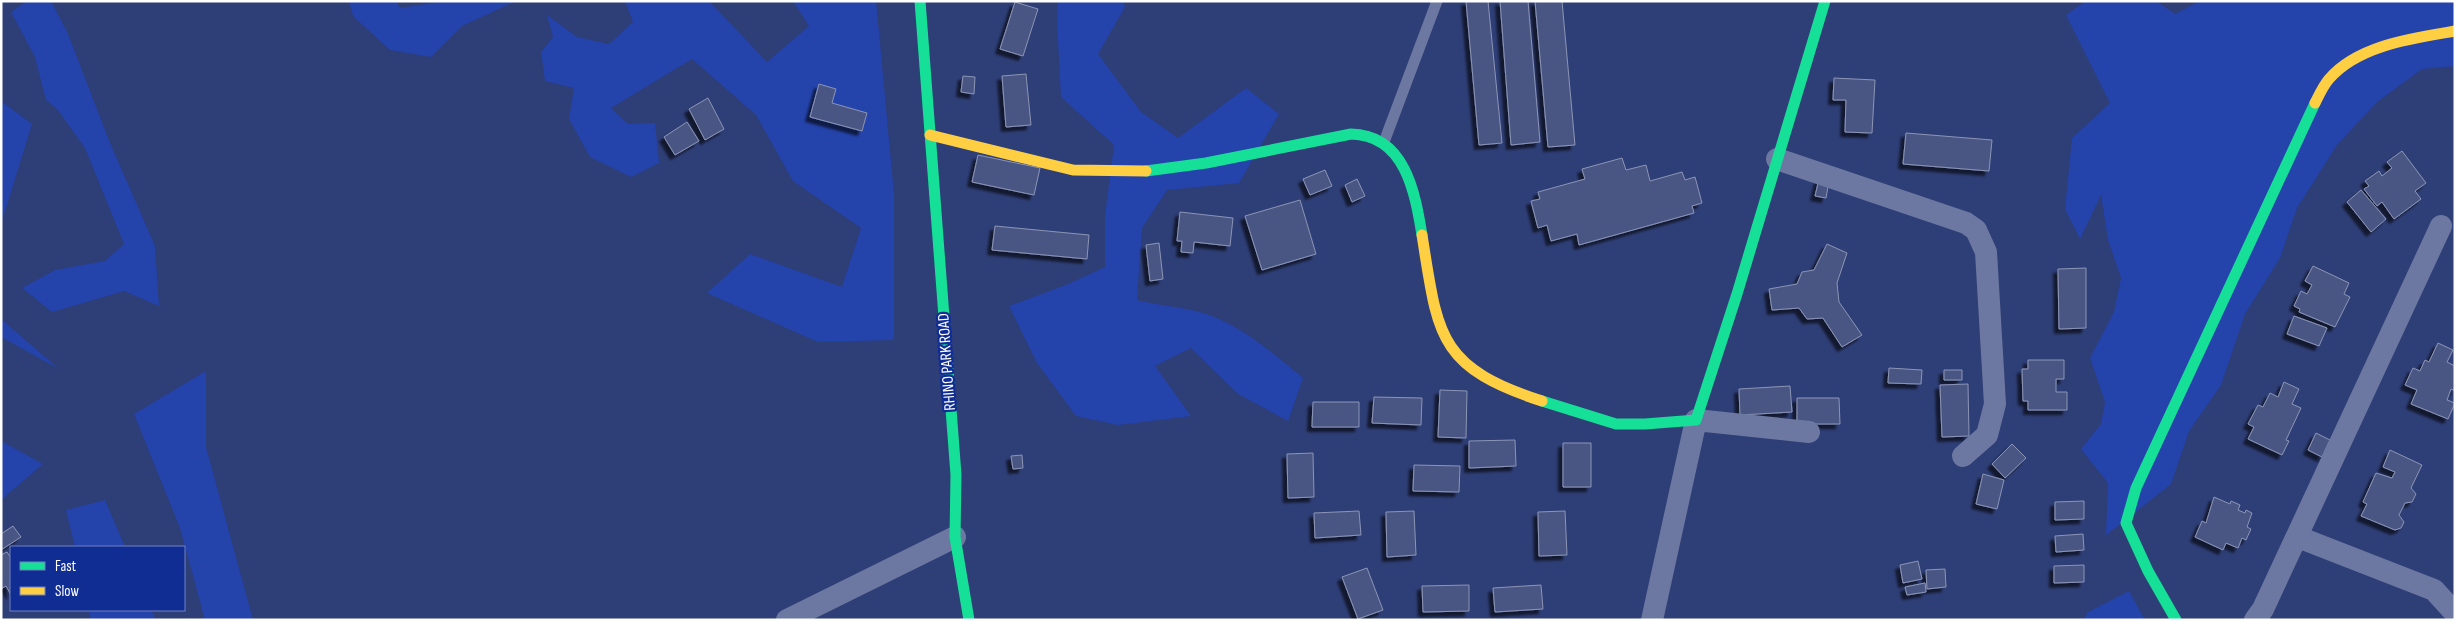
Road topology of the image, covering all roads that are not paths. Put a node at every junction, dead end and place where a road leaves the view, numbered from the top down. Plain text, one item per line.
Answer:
1 (920, 1) edge
2 (1436, 1) edge
3 (1825, 1) edge
4 (2455, 31) edge
5 (930, 135) junction
6 (1384, 142) junction
7 (1777, 160) junction
8 (2441, 226) dead end
9 (1696, 420) junction
10 (1809, 432) dead end
11 (1963, 456) dead end
12 (954, 537) junction
13 (2298, 537) junction
14 (2455, 614) edge
15 (787, 620) edge
16 (969, 620) edge
17 (1652, 620) edge
18 (2176, 620) edge
19 (2255, 620) edge

1 - 5 street, RHINO PARK ROAD
2 - 6 lane
3 - 7 street
4 - 18 street
5 - 6 street
5 - 12 street, RHINO PARK ROAD
6 - 9 street
7 - 9 street
7 - 11 street
8 - 13 street
9 - 10 street
9 - 17 street
12 - 15 street
12 - 16 street, RHINO PARK ROAD
13 - 14 street
13 - 19 street

